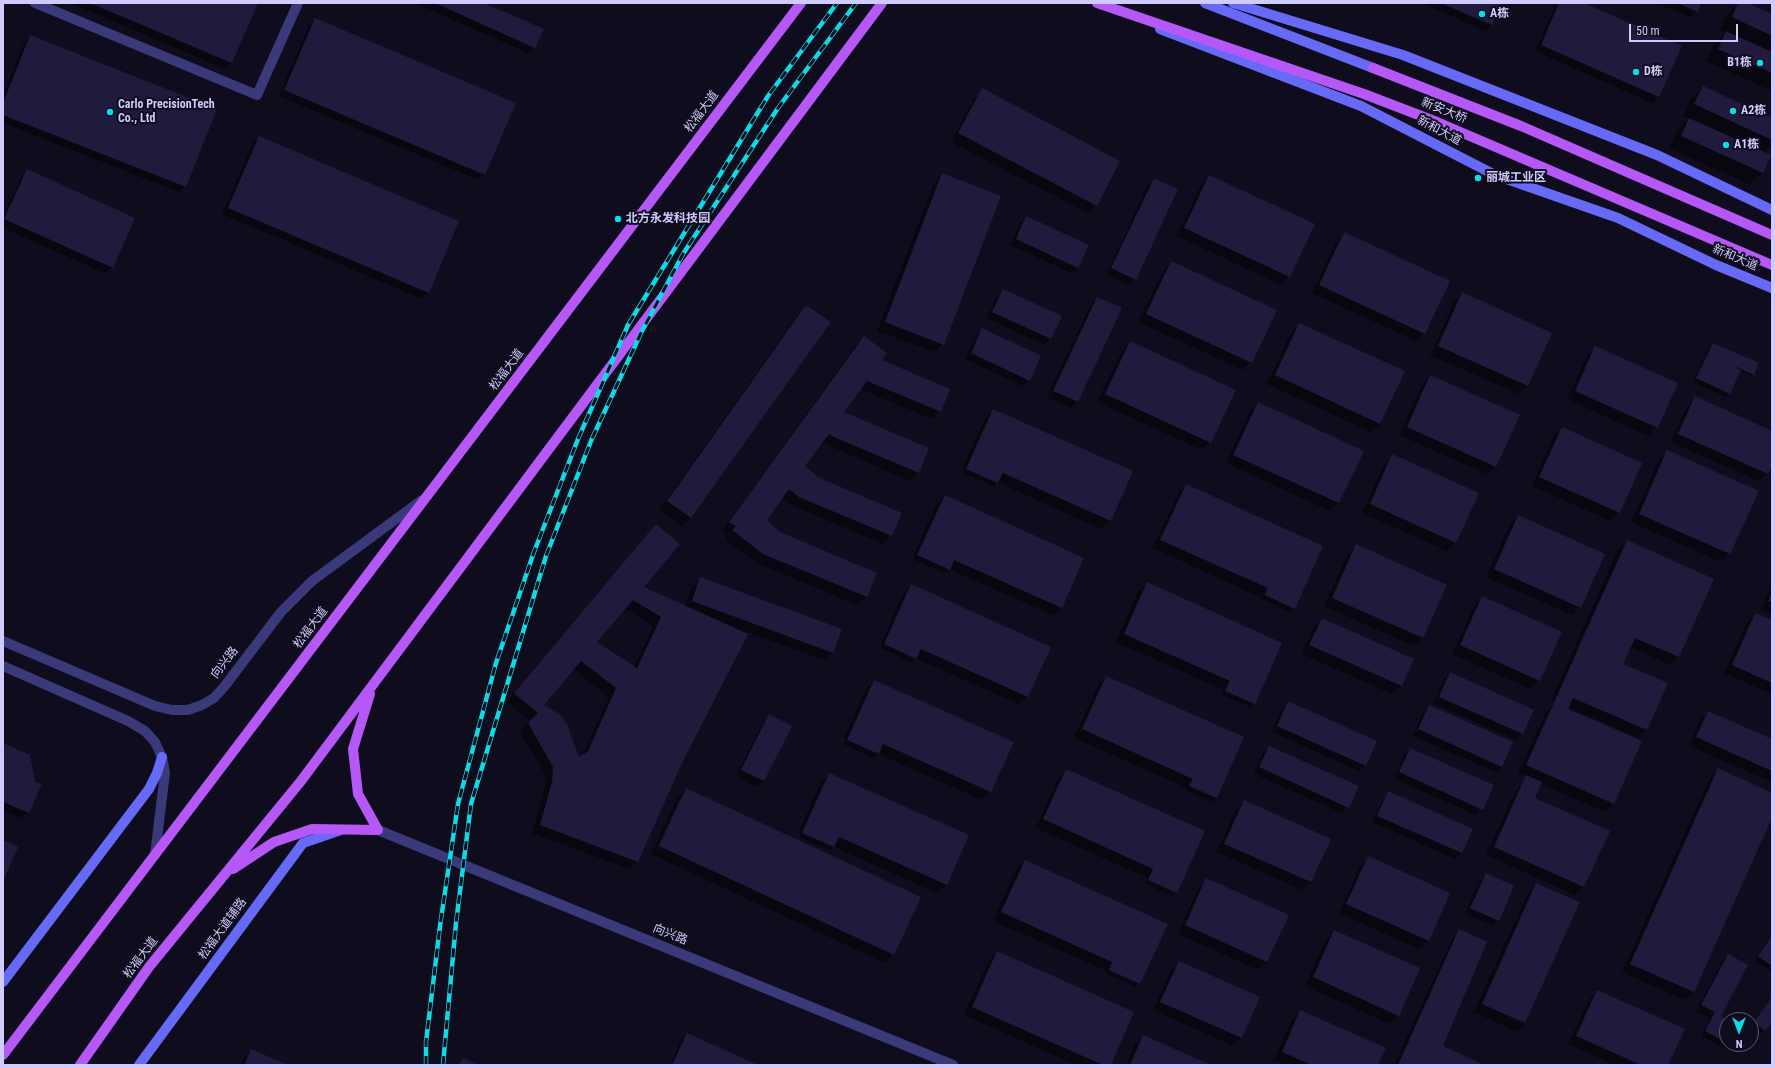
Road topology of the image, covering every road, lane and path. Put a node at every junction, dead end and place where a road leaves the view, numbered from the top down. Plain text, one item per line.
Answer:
1 (35, 3) edge
2 (298, 3) edge
3 (801, 3) edge
4 (882, 3) edge
5 (1091, 3) edge
6 (1097, 3) edge
7 (1205, 3) edge
8 (1233, 3) edge
9 (1772, 210) edge
10 (1772, 235) edge
11 (1772, 265) edge
12 (1772, 288) edge
13 (427, 496) junction
14 (3, 642) edge
15 (3, 666) edge
16 (372, 686) junction
17 (162, 757) junction
18 (344, 829) junction
19 (378, 830) junction
20 (155, 855) junction
21 (225, 874) junction
22 (3, 982) edge
23 (3, 1055) edge
24 (81, 1064) edge
25 (139, 1065) edge
26 (952, 1065) edge

1 - 2 street
3 - 13 main road, 松福大道
4 - 16 main road, 松福大道
5 - 12 main road, 新和大道
6 - 11 main road, 新安大桥
7 - 10 main road, 新安大桥
8 - 9 main road
13 - 14 street, 向兴路
13 - 20 main road, 松福大道
15 - 17 street
16 - 19 main road, 松福大道
16 - 21 main road, 松福大道
17 - 20 street
17 - 22 main road
18 - 19 main road, 松福大道
18 - 21 main road, 松福大道
18 - 25 main road, 松福大道辅路
19 - 26 street, 向兴路
20 - 23 main road, 松福大道
21 - 24 main road, 松福大道

